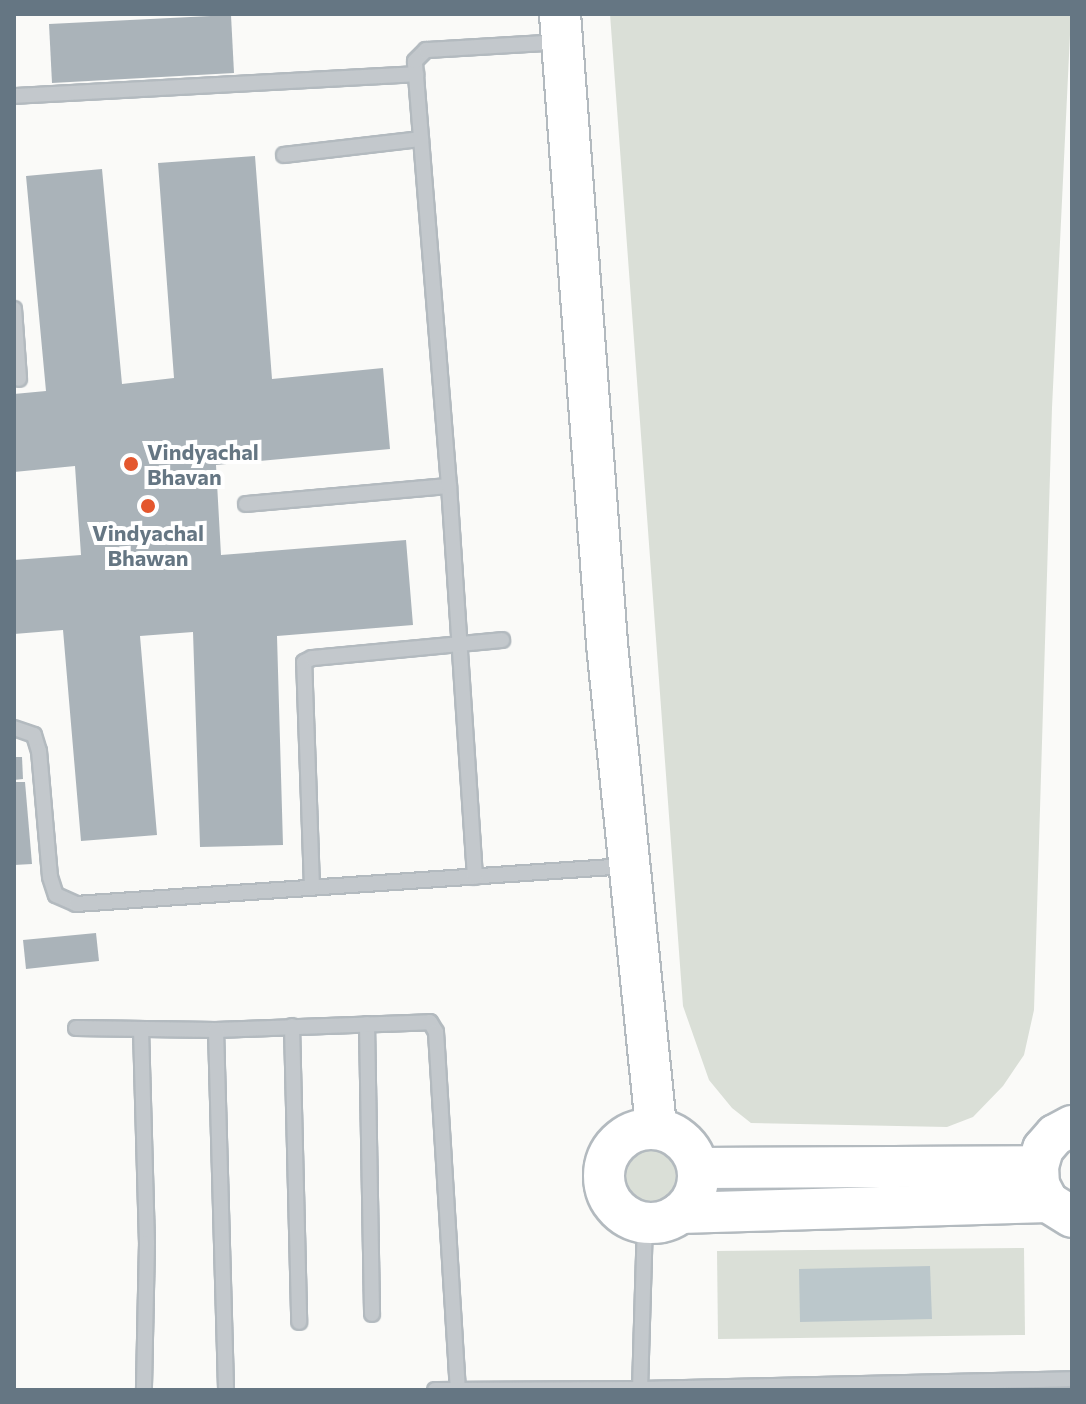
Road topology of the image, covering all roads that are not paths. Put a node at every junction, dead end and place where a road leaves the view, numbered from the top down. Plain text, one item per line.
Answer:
1 (561, 28) edge
2 (416, 74) junction
3 (14, 96) edge
4 (421, 139) junction
5 (284, 155) dead end
6 (14, 309) edge
7 (19, 379) dead end
8 (449, 486) junction
9 (246, 504) dead end
10 (502, 640) dead end
11 (460, 644) junction
12 (14, 728) edge
13 (627, 866) junction
14 (475, 877) junction
15 (312, 887) junction
16 (367, 1024) junction
17 (292, 1026) junction
18 (76, 1028) dead end
19 (141, 1029) junction
20 (216, 1030) junction
21 (1072, 1126) edge
22 (656, 1128) junction
23 (698, 1168) junction
24 (1053, 1195) edge
25 (662, 1218) junction
26 (372, 1314) dead end
27 (299, 1322) dead end
28 (1072, 1379) edge
29 (144, 1390) edge
30 (226, 1390) edge
31 (435, 1390) edge
32 (458, 1390) edge
33 (640, 1390) edge

1 - 2 lane
1 - 13 street
2 - 3 lane
2 - 4 lane
4 - 5 lane
4 - 8 lane
6 - 7 lane
8 - 9 lane
8 - 11 lane
10 - 11 lane
11 - 14 lane
11 - 15 lane
12 - 15 lane
13 - 14 lane
13 - 22 street
14 - 15 lane
16 - 17 lane
16 - 26 lane
16 - 32 lane
17 - 20 lane
17 - 27 lane
18 - 19 lane
19 - 20 lane
19 - 29 lane
20 - 30 lane
21 - 24 street
22 - 23 street
22 - 25 street
23 - 24 street
23 - 25 street
24 - 25 street
25 - 33 lane
28 - 33 lane
31 - 32 lane
32 - 33 lane

